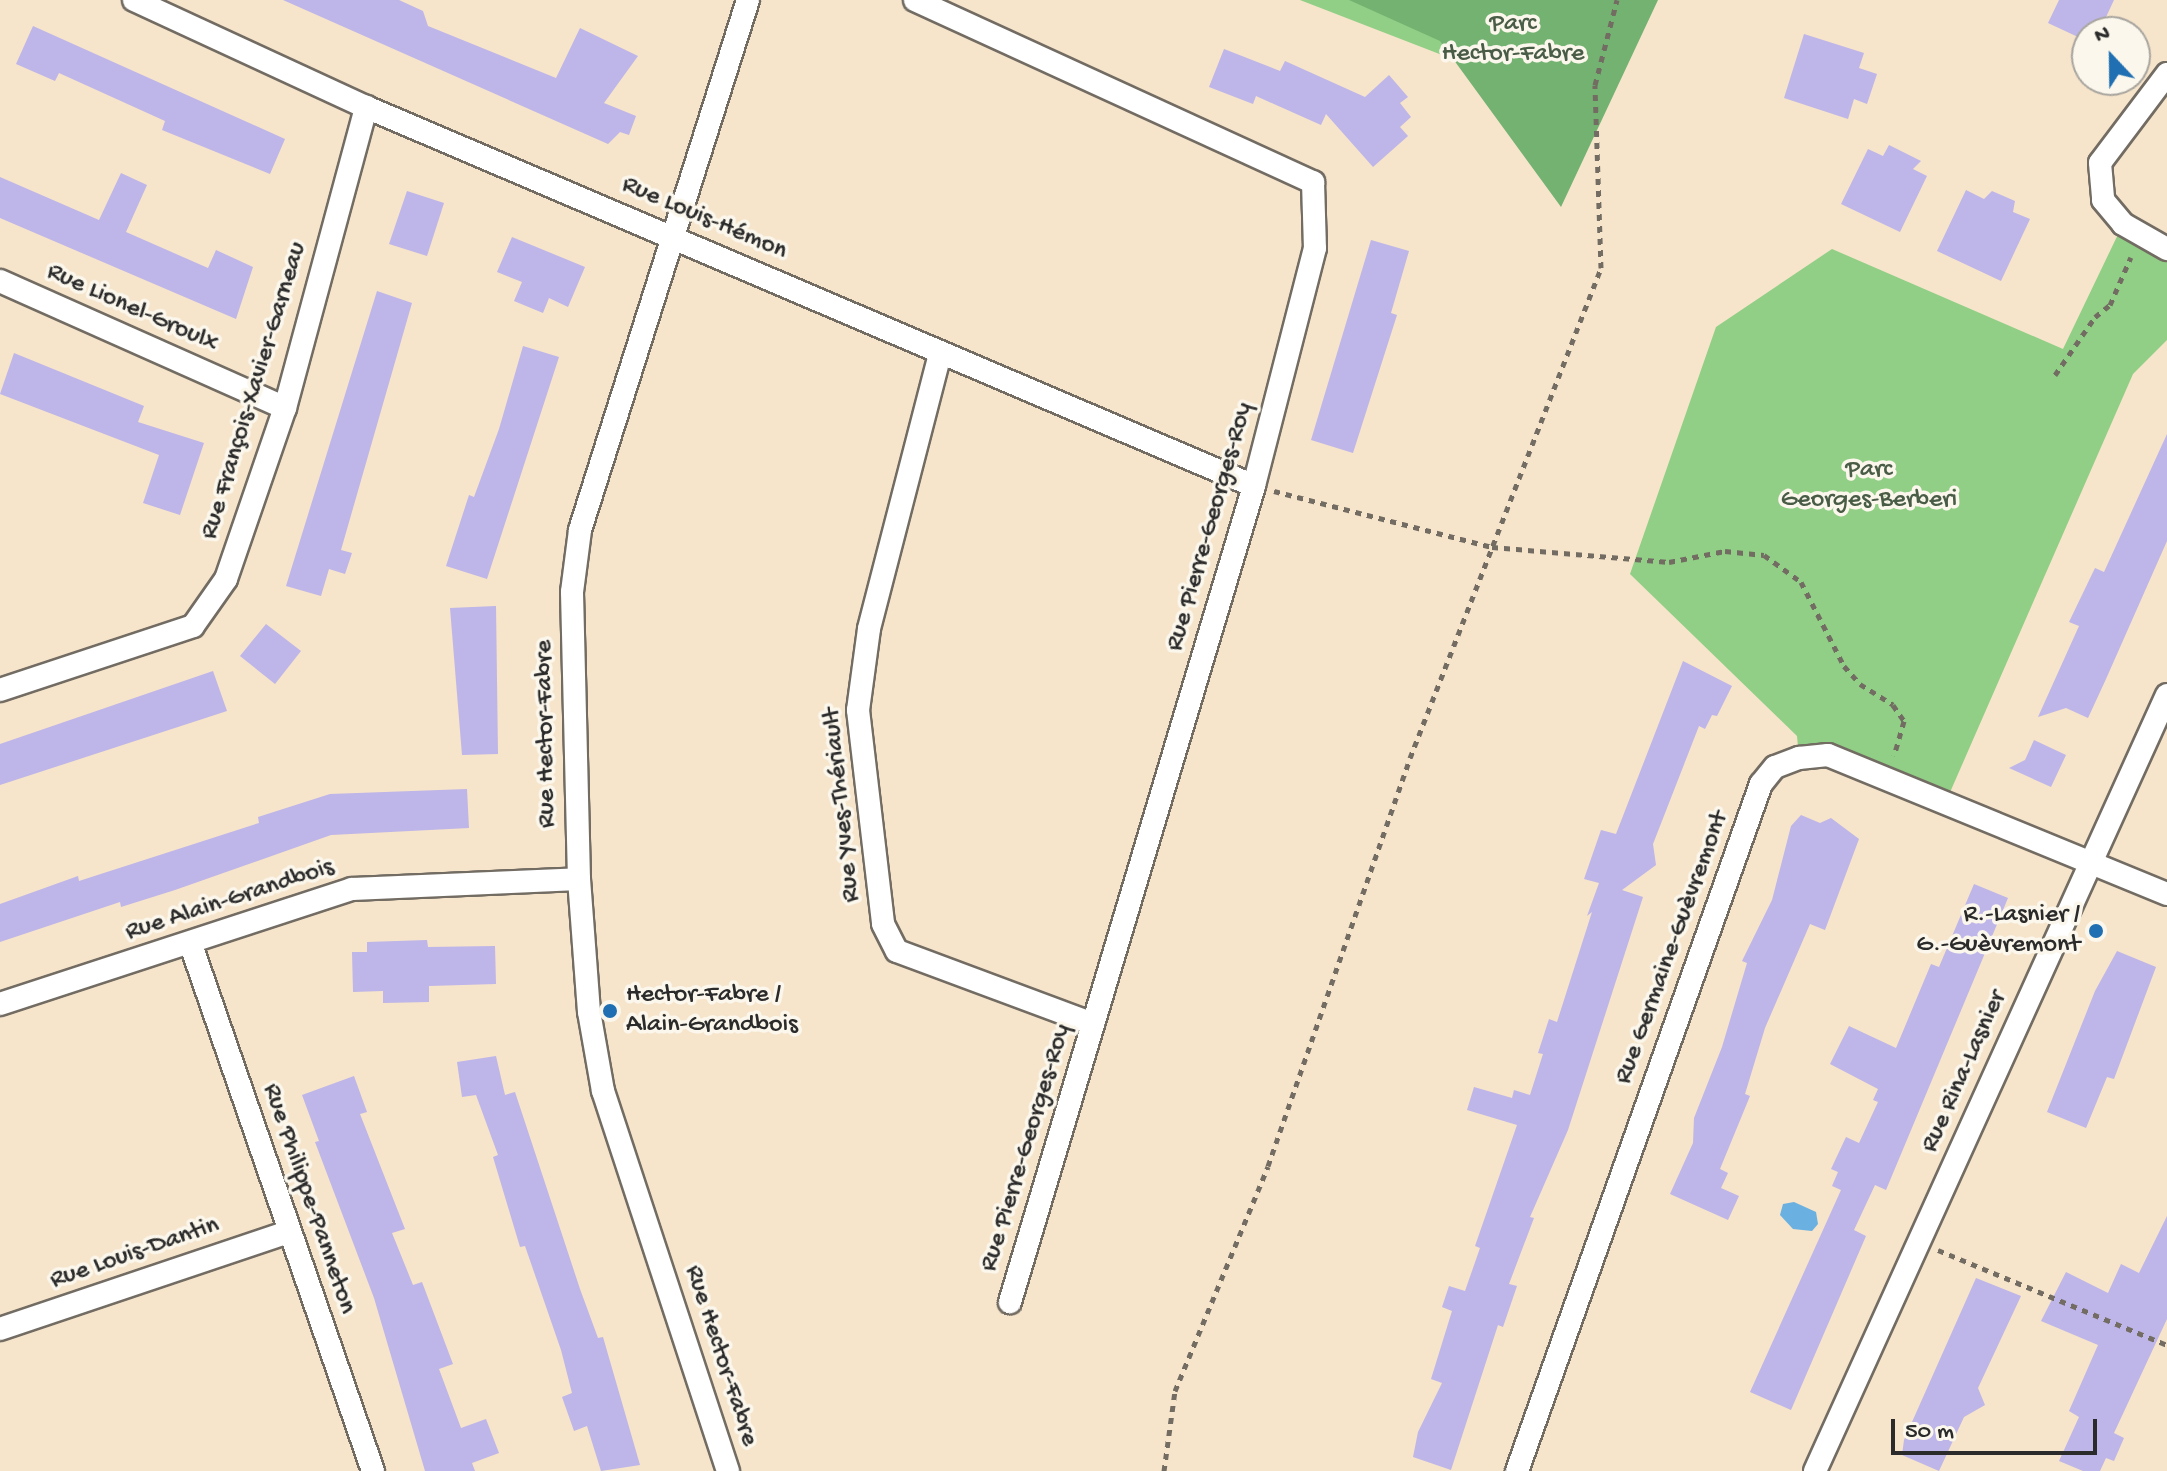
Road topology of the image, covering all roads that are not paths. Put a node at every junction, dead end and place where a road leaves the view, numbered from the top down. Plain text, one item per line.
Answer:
1 (134, 0) edge
2 (748, 0) edge
3 (915, 0) edge
4 (2167, 74) edge
5 (366, 107) junction
6 (673, 235) junction
7 (2167, 249) edge
8 (0, 281) edge
9 (940, 354) junction
10 (285, 408) junction
11 (1254, 486) junction
12 (0, 690) edge
13 (2167, 695) edge
14 (2090, 864) junction
15 (579, 879) junction
16 (2167, 894) edge
17 (191, 945) junction
18 (0, 1004) edge
19 (1093, 1024) junction
20 (289, 1232) junction
21 (1010, 1302) dead end
22 (0, 1329) edge
23 (373, 1471) edge
24 (728, 1471) edge
25 (1517, 1471) edge
26 (1815, 1471) edge

1 - 5 street, Rue Louis-Hémon
2 - 6 street, Rue Hector-Fabre
3 - 11 street, Rue Pierre-Georges-Roy
4 - 7 street
5 - 6 street, Rue Louis-Hémon
5 - 10 street, Rue François-Xavier-Garneau
6 - 9 street, Rue Louis-Hémon
6 - 15 street, Rue Hector-Fabre
8 - 10 street, Rue Lionel-Groulx
9 - 11 street, Rue Louis-Hémon
9 - 19 street, Rue Yves-Thériault
10 - 12 street, Rue François-Xavier-Garneau
11 - 19 street, Rue Pierre-Georges-Roy
13 - 14 street, Rue Rina-Lasnier
14 - 16 street, Rue Germaine-Guèvremont
14 - 25 street, Rue Germaine-Guèvremont
14 - 26 street, Rue Rina-Lasnier
15 - 17 street, Rue Alain-Grandbois
15 - 24 street, Rue Hector-Fabre
17 - 18 street, Rue Alain-Grandbois
17 - 20 street, Rue Philippe-Panneton
19 - 21 street, Rue Pierre-Georges-Roy
20 - 22 street, Rue Louis-Dantin
20 - 23 street, Rue Philippe-Panneton

